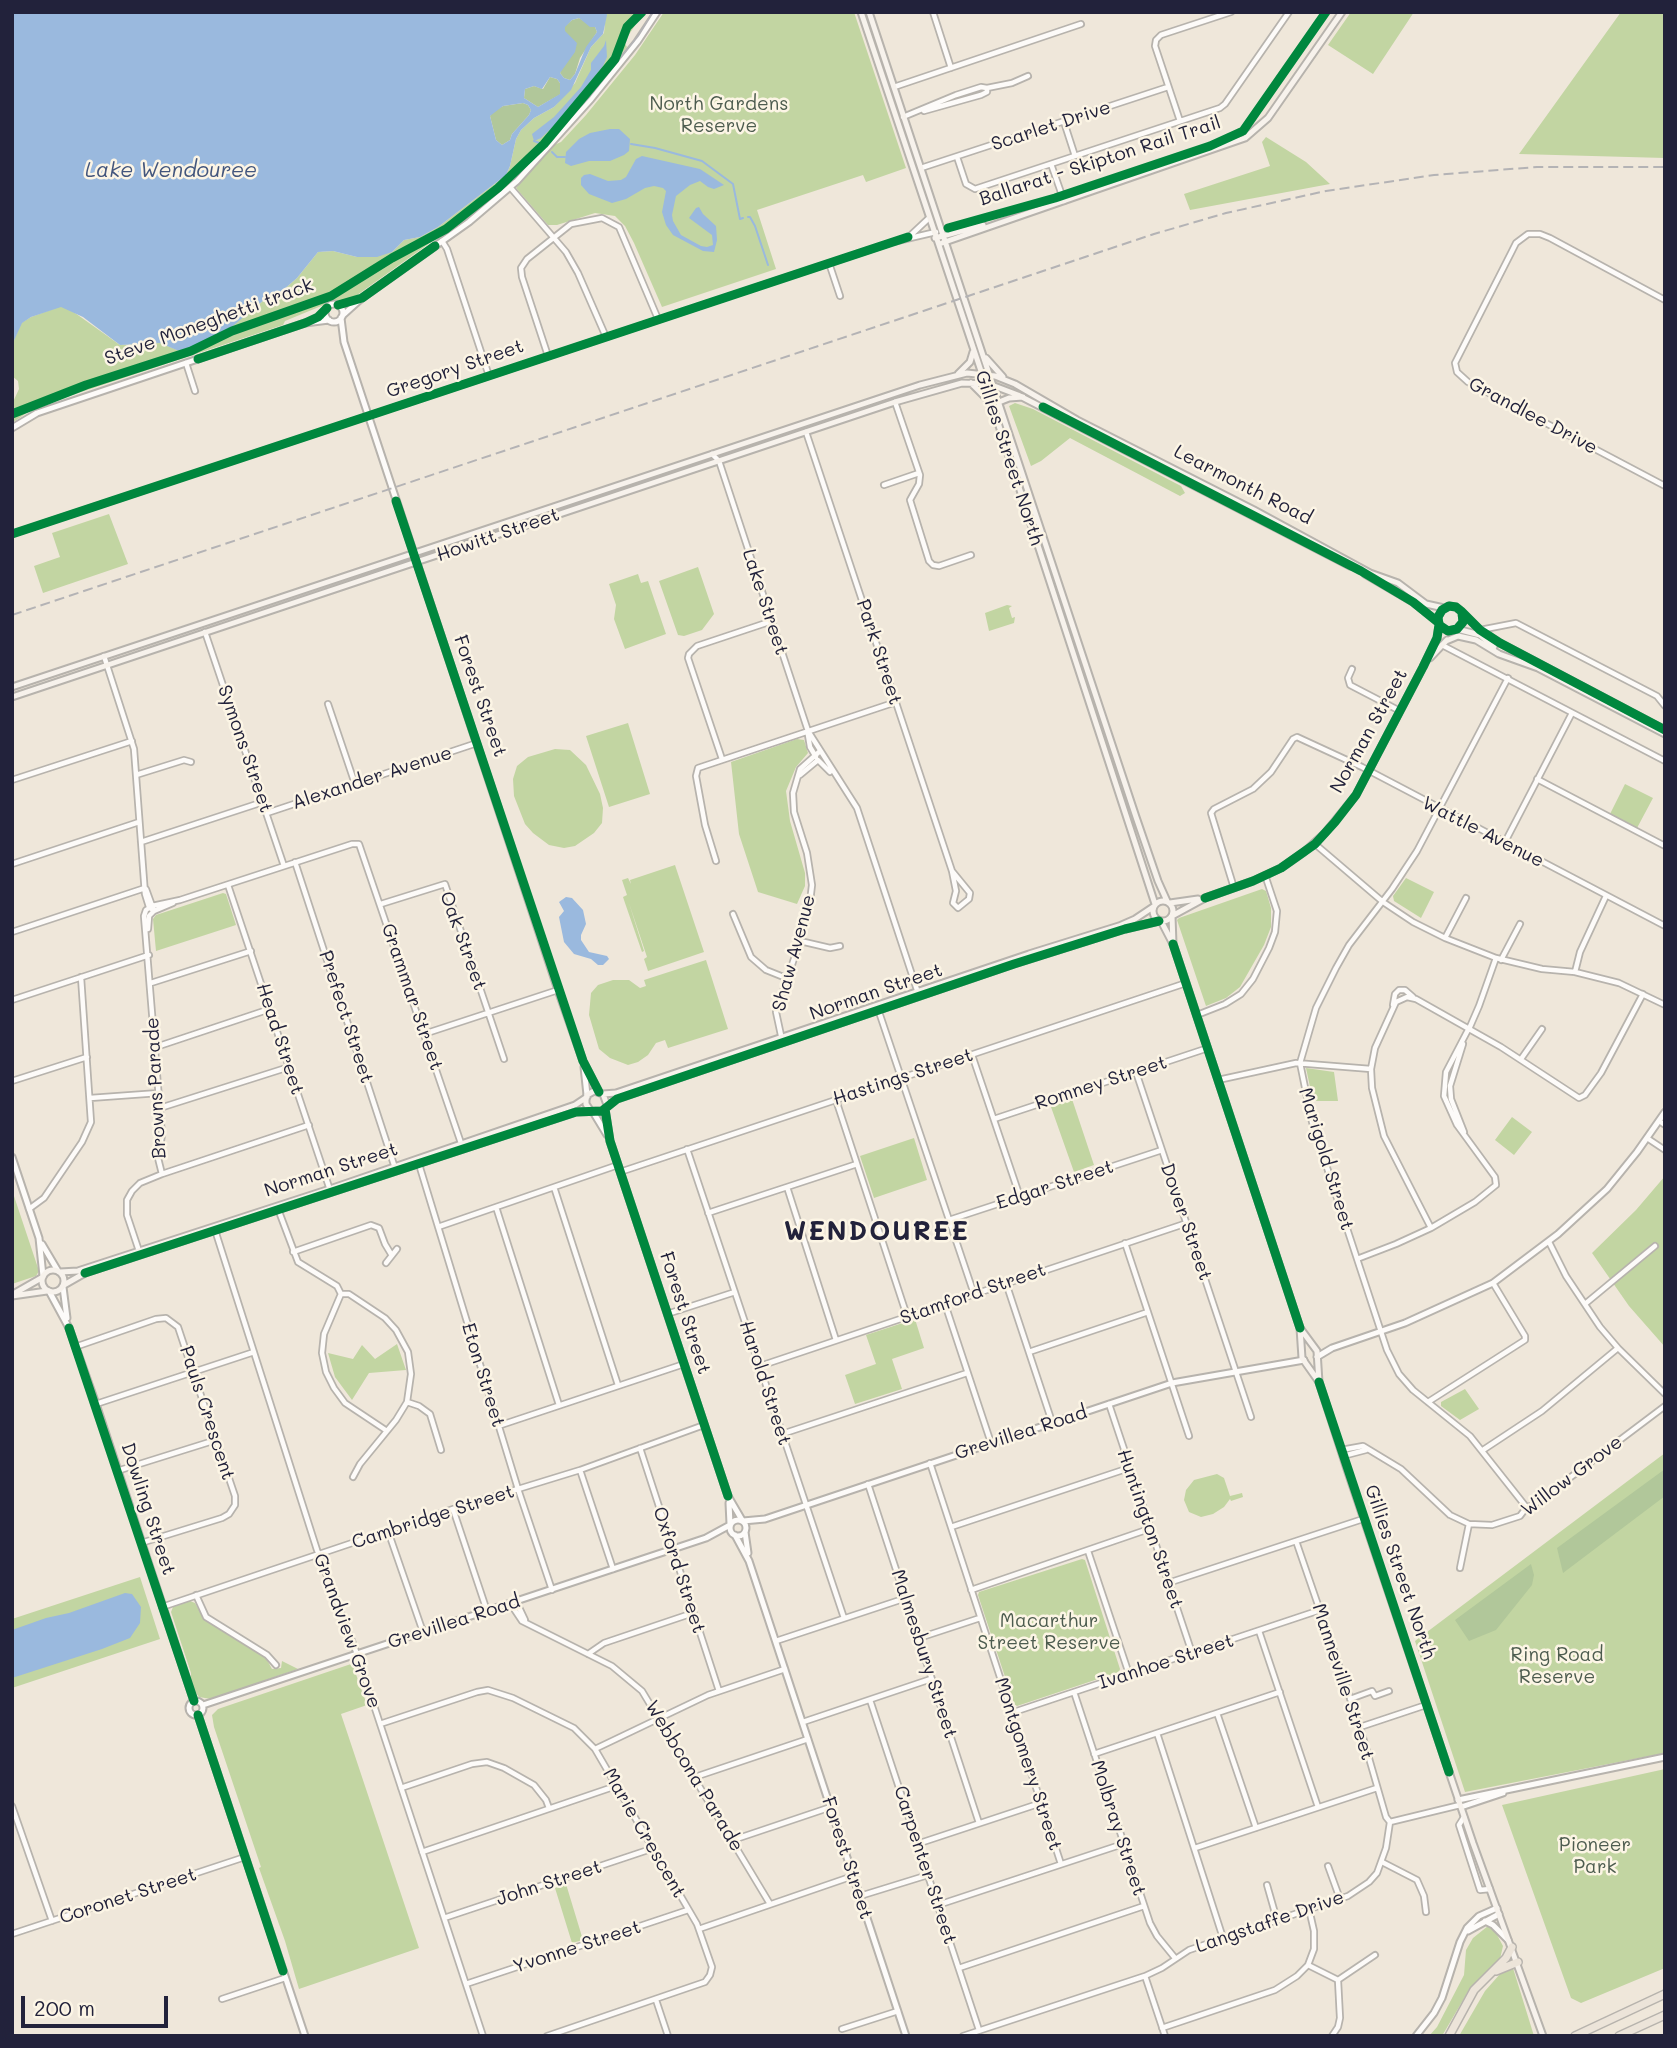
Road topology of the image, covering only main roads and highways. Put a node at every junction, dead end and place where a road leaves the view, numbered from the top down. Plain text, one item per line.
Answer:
1 (860, 12) edge
2 (869, 12) edge
3 (1342, 12) edge
4 (944, 236) junction
5 (935, 238) junction
6 (974, 350) junction
7 (983, 356) junction
8 (958, 374) junction
9 (982, 374) junction
10 (990, 375) junction
11 (1005, 379) junction
12 (970, 382) junction
13 (985, 383) junction
14 (993, 385) junction
15 (893, 394) junction
16 (1023, 397) junction
17 (895, 402) junction
18 (999, 402) junction
19 (991, 403) junction
20 (826, 416) junction
21 (829, 424) junction
22 (1127, 448) junction
23 (1211, 491) junction
24 (505, 522) junction
25 (508, 531) junction
26 (1444, 608) junction
27 (1462, 613) junction
28 (1439, 624) junction
29 (1457, 629) junction
30 (1444, 643) junction
31 (1079, 645) junction
32 (1071, 647) junction
33 (1507, 657) junction
34 (1423, 667) junction
35 (12, 687) edge
36 (12, 696) edge
37 (1665, 732) edge
38 (1132, 804) junction
39 (1124, 806) junction
40 (1205, 898) junction
41 (1168, 902) junction
42 (1154, 905) junction
43 (1172, 916) junction
44 (1160, 921) junction
45 (1173, 943) junction
46 (1000, 964) junction
47 (1007, 966) junction
48 (918, 994) junction
49 (781, 1040) junction
50 (601, 1093) junction
51 (587, 1096) junction
52 (606, 1107) junction
53 (592, 1111) junction
54 (463, 1148) junction
55 (140, 1253) junction
56 (59, 1271) junction
57 (43, 1276) junction
58 (63, 1286) junction
59 (48, 1291) junction
60 (12, 1295) edge
61 (1300, 1328) junction
62 (1315, 1348) junction
63 (1302, 1352) junction
64 (1317, 1358) junction
65 (1305, 1361) junction
66 (1319, 1382) junction
67 (1511, 1945) junction
68 (1518, 1962) junction
69 (1665, 1994) edge
70 (1470, 1996) junction
71 (1665, 2015) edge
72 (1449, 2036) edge
73 (1543, 2036) edge
74 (1575, 2036) edge
75 (1619, 2036) edge

1 - 5 main road, Gillies Street North
2 - 4 main road, Gillies Street North
3 - 4 main road
4 - 5 main road
4 - 7 main road, Gillies Street North
5 - 6 main road, Gillies Street North
6 - 8 main road
6 - 9 main road, Gillies Street North
7 - 10 main road, Gillies Street North
7 - 11 main road
8 - 9 main road, Howitt Street
8 - 15 main road, Howitt Street
9 - 10 main road, Howitt Street
9 - 13 main road, Gillies Street North
10 - 11 main road, Learmonth Road
10 - 14 main road, Gillies Street North
11 - 22 main road, Learmonth Road
12 - 13 main road, Howitt Street
12 - 17 main road, Howitt Street
12 - 19 main road
13 - 14 main road, Learmonth Road
13 - 19 main road, Gillies Street North
14 - 16 main road, Learmonth Road
14 - 18 main road, Gillies Street North
15 - 17 main road
15 - 20 main road, Howitt Street
16 - 18 main road
16 - 22 main road, Learmonth Road
17 - 21 main road, Howitt Street
18 - 31 main road, Gillies Street North
19 - 32 main road, Gillies Street North
20 - 21 main road
20 - 24 main road, Howitt Street
21 - 25 main road, Howitt Street
22 - 23 main road, Learmonth Road
23 - 26 main road, Learmonth Road
23 - 28 main road, Learmonth Road
24 - 25 main road
24 - 35 main road, Howitt Street
25 - 36 main road, Howitt Street
26 - 27 main road
26 - 28 main road
27 - 29 main road
27 - 37 main road
28 - 29 main road
28 - 34 main road, Norman Street
29 - 30 main road, Norman Street
29 - 33 main road
30 - 33 main road
30 - 34 main road, Norman Street
31 - 32 main road
31 - 38 main road, Gillies Street North
32 - 39 main road, Gillies Street North
33 - 37 main road
34 - 40 main road, Norman Street
38 - 39 main road
38 - 41 main road, Gillies Street North
39 - 42 main road, Gillies Street North
40 - 41 main road, Norman Street
40 - 43 main road, Norman Street
41 - 42 main road
41 - 43 main road
42 - 44 main road
42 - 46 main road, Norman Street
43 - 44 main road
43 - 45 main road, Gillies Street North
44 - 45 main road, Gillies Street North
44 - 47 main road, Norman Street
45 - 61 main road, Gillies Street North
46 - 47 main road
46 - 48 main road, Norman Street
47 - 48 main road, Norman Street
48 - 49 main road, Norman Street
49 - 50 main road, Norman Street
49 - 52 main road, Norman Street
50 - 51 main road
50 - 52 main road
51 - 53 main road
51 - 54 main road, Norman Street
52 - 53 main road
53 - 54 main road, Norman Street
54 - 55 main road, Norman Street
55 - 56 main road, Norman Street
55 - 58 main road, Norman Street
56 - 57 main road, Norman Street
56 - 58 main road
57 - 59 main road
57 - 60 main road, Norman Street
58 - 59 main road, Norman Street
59 - 60 main road, Norman Street
61 - 62 main road, Gillies Street North
61 - 63 main road, Gillies Street North
62 - 63 main road
62 - 64 main road, Gillies Street North
63 - 65 main road, Gillies Street North
64 - 65 main road
64 - 66 main road, Gillies Street North
65 - 66 main road, Gillies Street North
66 - 67 main road, Gillies Street North
67 - 68 main road, Gillies Street North
67 - 70 highway
68 - 70 highway
68 - 73 main road, Gillies Street North
69 - 74 highway
70 - 72 highway
71 - 75 highway

